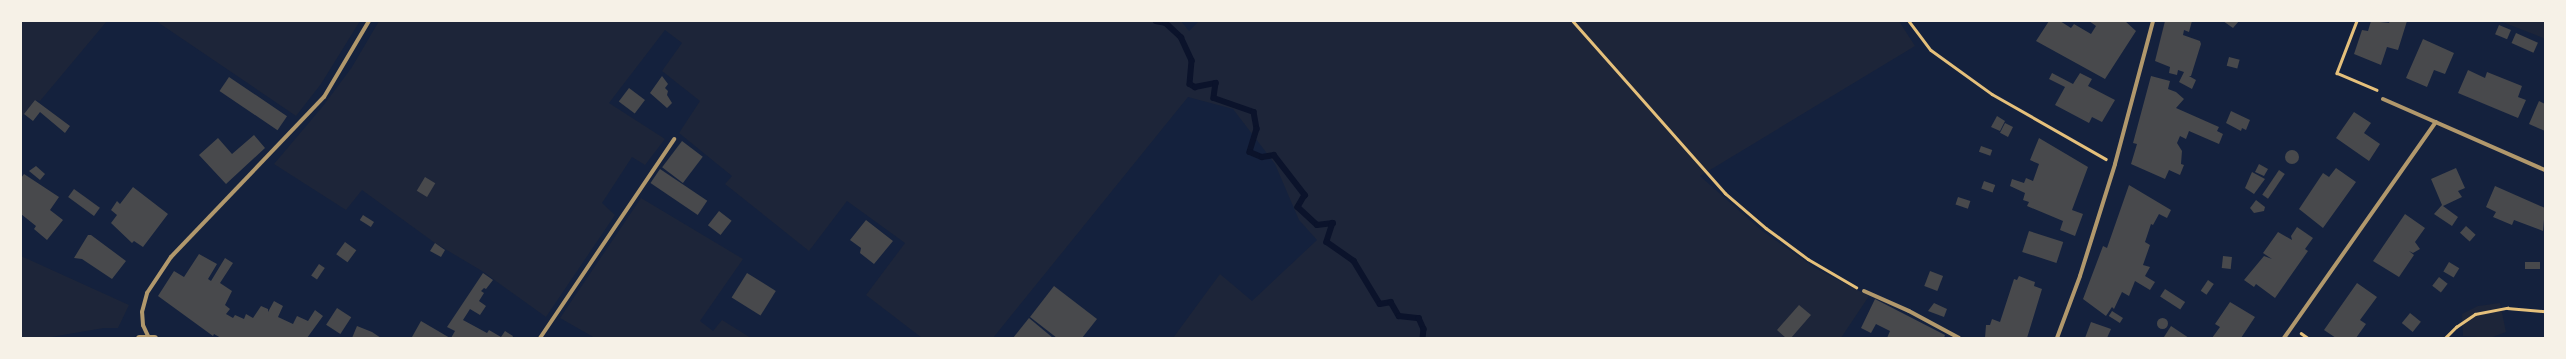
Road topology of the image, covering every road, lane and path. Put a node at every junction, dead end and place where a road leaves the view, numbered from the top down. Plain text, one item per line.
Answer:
1 (369, 21) edge
2 (1573, 21) edge
3 (1909, 21) edge
4 (2153, 21) edge
5 (2357, 21) edge
6 (2383, 99) joint
7 (2436, 122) junction
8 (674, 139) dead end
9 (2115, 164) junction
10 (2545, 170) edge
11 (1864, 291) joint
12 (2545, 311) edge
13 (139, 338) edge
14 (151, 338) edge
15 (540, 338) edge
16 (1959, 338) edge
17 (2057, 338) edge
18 (2284, 338) edge
19 (2445, 338) edge

1 - 14 street
2 - 11 path
3 - 9 path
4 - 9 street
5 - 6 path
6 - 7 street
7 - 10 street
7 - 18 street
8 - 15 street
9 - 17 street
11 - 16 street
12 - 19 path
13 - 14 street

